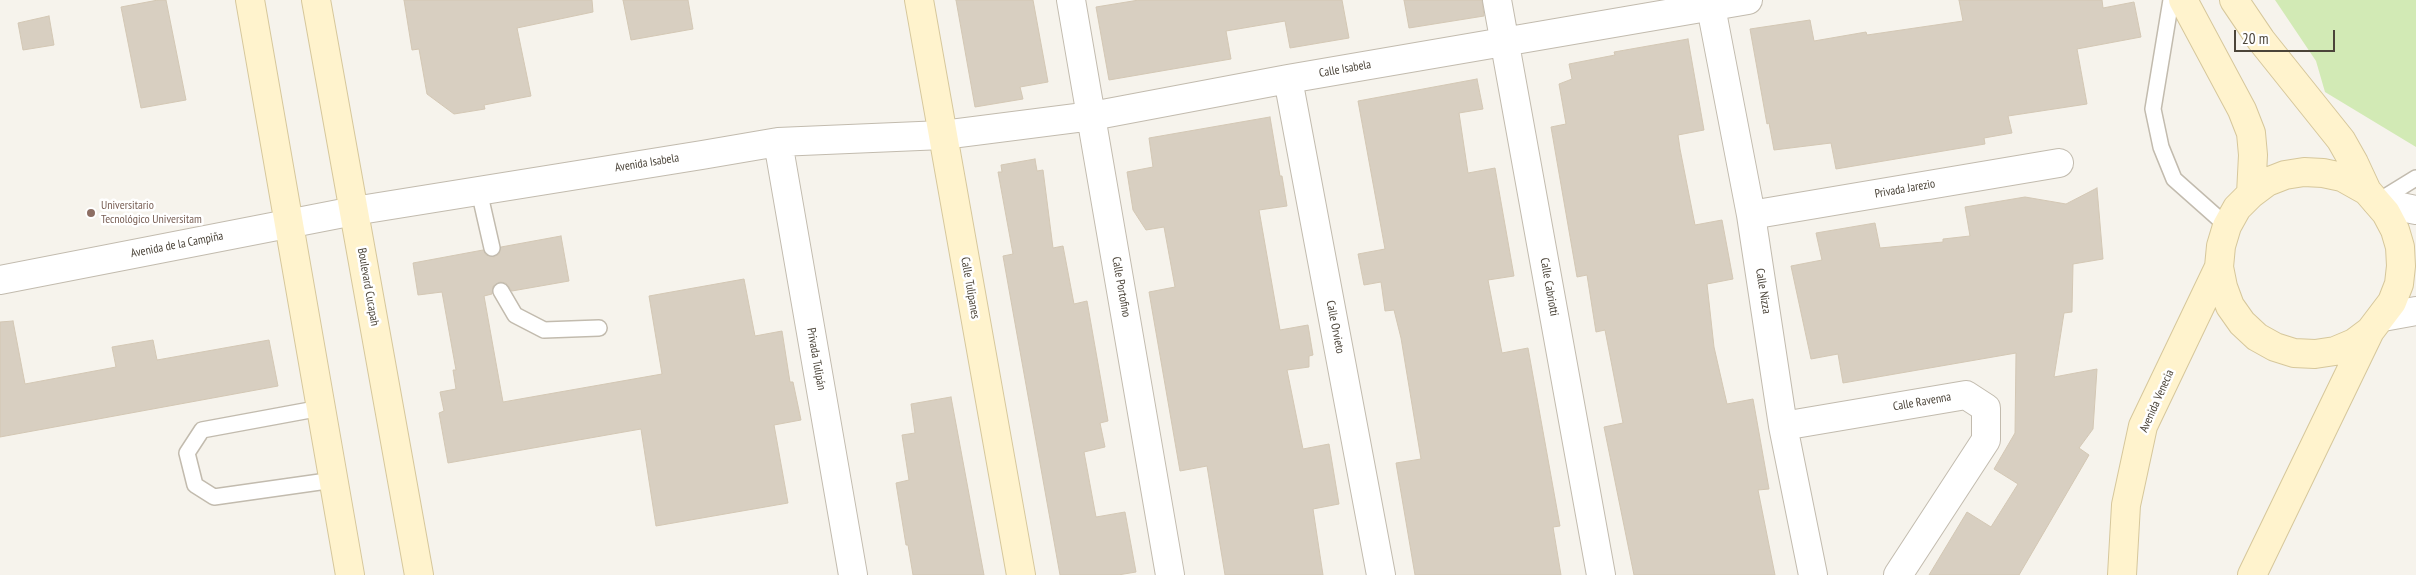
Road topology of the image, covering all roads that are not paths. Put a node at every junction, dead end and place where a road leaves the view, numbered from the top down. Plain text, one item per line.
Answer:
1 (250, 0) edge
2 (316, 0) edge
3 (919, 0) edge
4 (1072, 0) edge
5 (1497, 0) edge
6 (1748, 0) edge
7 (2171, 0) edge
8 (2183, 0) edge
9 (2234, 0) edge
10 (1710, 7) junction
11 (1505, 40) junction
12 (1288, 78) junction
13 (1092, 116) junction
14 (943, 135) junction
15 (778, 142) junction
16 (2059, 163) dead end
17 (2416, 178) edge
18 (479, 191) junction
19 (2251, 194) junction
20 (2372, 196) junction
21 (2416, 210) edge
22 (354, 211) junction
23 (1752, 215) junction
24 (288, 223) junction
25 (2227, 226) junction
26 (492, 248) dead end
27 (2220, 267) junction
28 (0, 280) edge
29 (501, 291) dead end
30 (2416, 311) edge
31 (2377, 324) junction
32 (600, 328) dead end
33 (321, 408) junction
34 (1783, 426) junction
35 (334, 480) junction
36 (350, 575) edge
37 (419, 575) edge
38 (853, 575) edge
39 (1022, 575) edge
40 (1170, 575) edge
41 (1381, 575) edge
42 (1601, 575) edge
43 (1812, 575) edge
44 (1898, 575) edge
45 (2122, 575) edge
46 (2252, 575) edge

1 - 24 main road
2 - 22 main road, Boulevard Cucapah
3 - 14 main road, Calle Tulipanes
4 - 13 street, Calle Portofino
5 - 11 street, Calle Cabriotti
6 - 10 street, Calle Isabela
7 - 25 lane
8 - 19 main road
9 - 20 main road
10 - 11 street, Calle Isabela
10 - 23 street, Calle Nizza
11 - 12 street, Calle Isabela
11 - 42 street, Calle Cabriotti
12 - 13 street, Calle Isabela
12 - 41 street, Calle Orvieto
13 - 14 street, Calle Isabela
13 - 40 street, Calle Portofino
14 - 15 street, Avenida Isabela
14 - 39 main road, Calle Tulipanes
15 - 18 street, Avenida Isabela
15 - 38 street, Privada Tulipán
16 - 23 street, Privada Jarezio
17 - 20 lane
18 - 22 street, Avenida Isabela
18 - 26 lane
19 - 20 main road
19 - 25 main road
20 - 21 street
20 - 31 main road
22 - 24 street, Avenida de la Campiña
22 - 37 main road, Boulevard Cucapah
23 - 34 street, Calle Nizza
24 - 28 street, Avenida de la Campiña
24 - 33 main road
25 - 27 main road
27 - 31 main road
27 - 45 main road, Avenida Venecia
29 - 32 lane
30 - 31 street
31 - 46 main road
33 - 35 main road
33 - 35 lane
34 - 43 street, Calle Nizza
34 - 44 street, Calle Ravenna
35 - 36 main road

